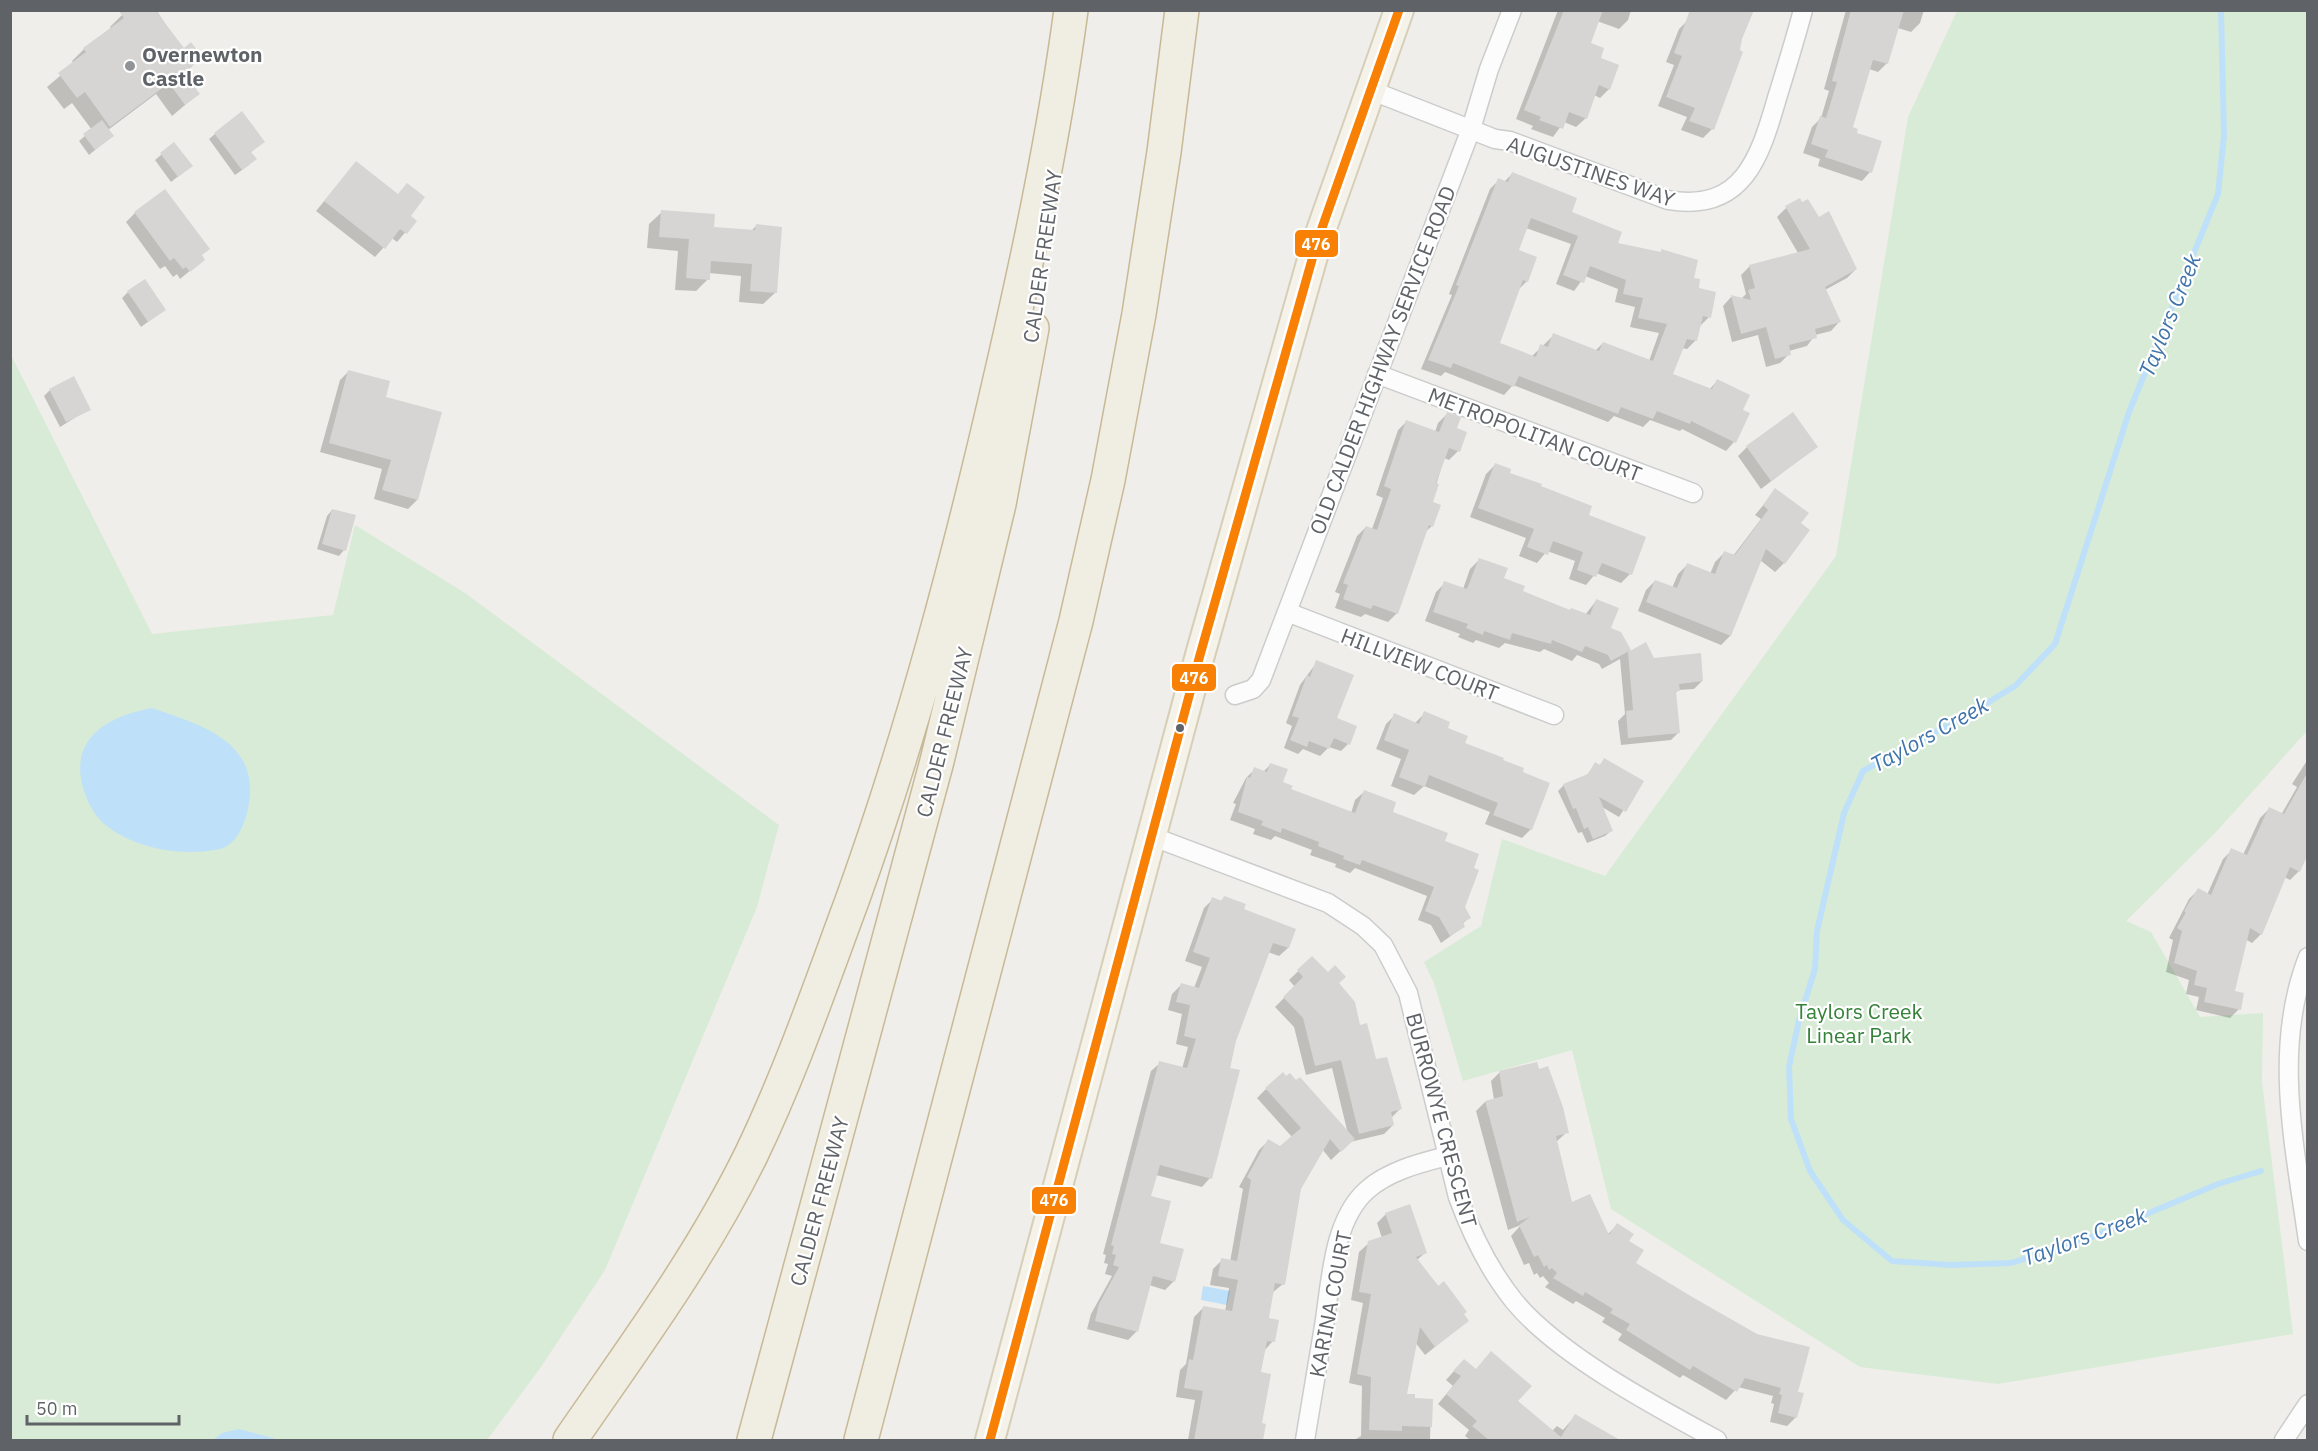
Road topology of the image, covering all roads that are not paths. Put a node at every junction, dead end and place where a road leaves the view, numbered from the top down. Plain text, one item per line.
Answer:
1 (1073, 10) edge
2 (1182, 10) edge
3 (1400, 10) edge
4 (1512, 10) edge
5 (1803, 10) edge
6 (1370, 90) junction
7 (1471, 129) junction
8 (1377, 374) junction
9 (1693, 493) dead end
10 (1287, 612) junction
11 (1235, 695) dead end
12 (1554, 715) dead end
13 (1151, 836) junction
14 (2307, 957) edge
15 (1447, 1156) junction
16 (2307, 1241) edge
17 (2307, 1404) edge
18 (570, 1440) edge
19 (754, 1440) edge
20 (861, 1440) edge
21 (990, 1440) edge
22 (1305, 1440) edge
23 (1717, 1440) edge
24 (2284, 1440) edge

1 - 18 highway
1 - 19 highway, CALDER FREEWAY
2 - 20 highway
3 - 6 main road
4 - 7 street, OLD CALDER HIGHWAY SERVICE ROAD
5 - 7 street, AUGUSTINES WAY
6 - 7 street, AUGUSTINES WAY
6 - 13 main road
7 - 8 street, OLD CALDER HIGHWAY SERVICE ROAD
8 - 9 street, METROPOLITAN COURT
8 - 10 street, OLD CALDER HIGHWAY SERVICE ROAD
10 - 11 street, OLD CALDER HIGHWAY SERVICE ROAD
10 - 12 street, HILLVIEW COURT
13 - 15 street, BURROWYE CRESCENT
13 - 21 main road
14 - 16 street
15 - 22 street, KARINA COURT
15 - 23 street, BURROWYE CRESCENT
17 - 24 street

